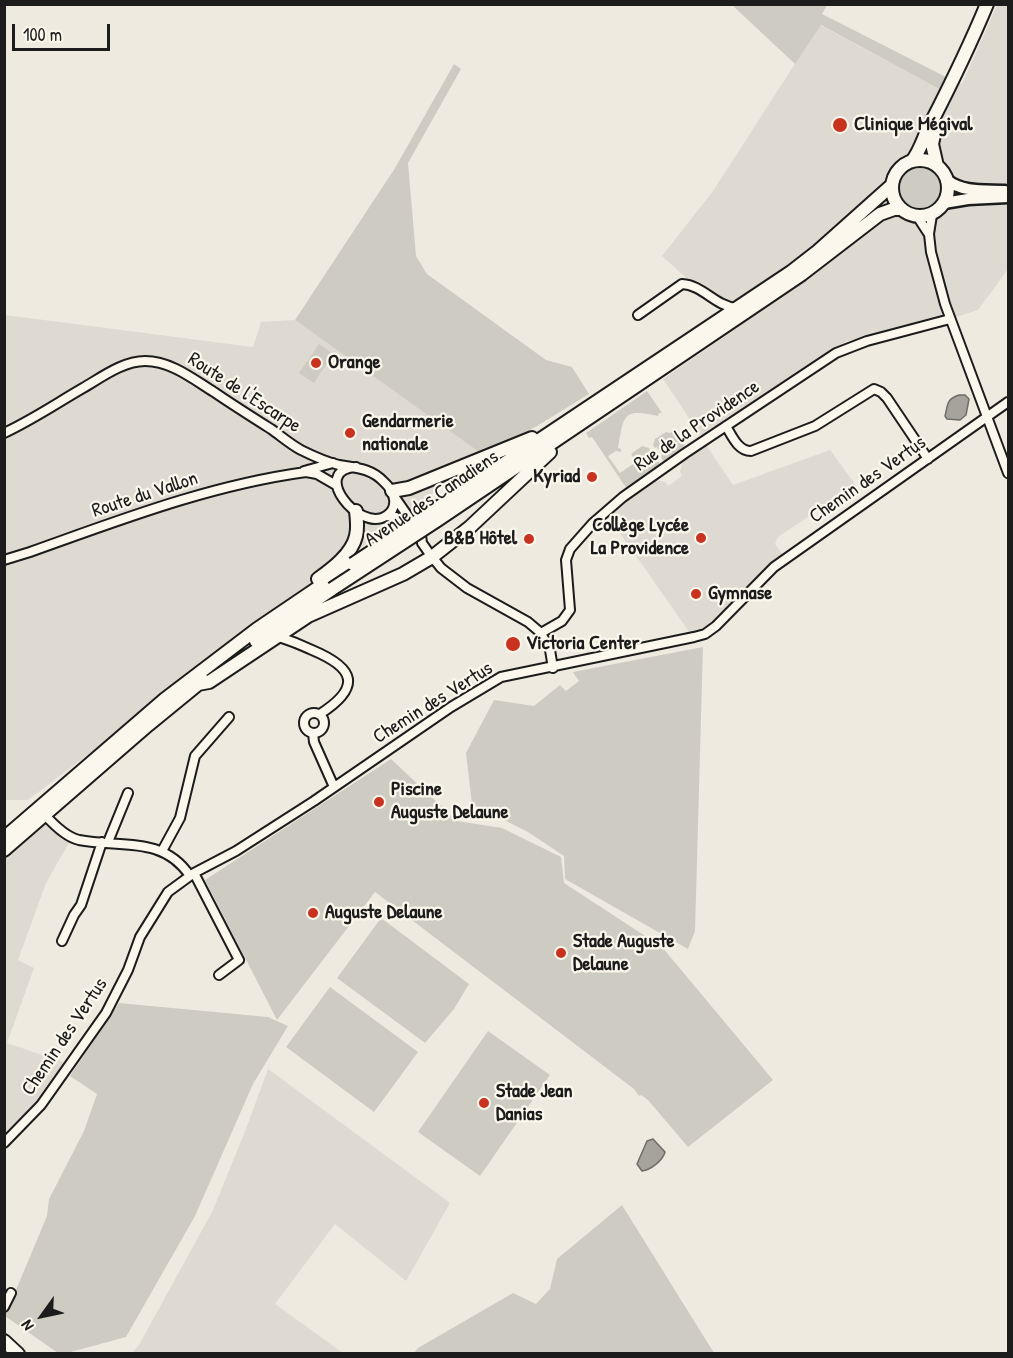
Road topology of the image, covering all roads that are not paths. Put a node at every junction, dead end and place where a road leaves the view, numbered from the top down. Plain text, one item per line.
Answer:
1 (987, 4) edge
2 (943, 103) junction
3 (912, 161) junction
4 (937, 166) junction
5 (947, 180) junction
6 (891, 185) junction
7 (1008, 192) edge
8 (1008, 197) edge
9 (944, 203) junction
10 (901, 209) junction
11 (932, 215) junction
12 (916, 216) junction
13 (929, 234) junction
14 (715, 300) junction
15 (736, 308) junction
16 (638, 315) dead end
17 (950, 319) junction
18 (716, 321) junction
19 (1008, 402) edge
20 (987, 416) junction
21 (726, 426) junction
22 (4, 433) edge
23 (562, 436) junction
24 (539, 439) junction
25 (303, 451) junction
26 (928, 459) junction
27 (334, 463) junction
28 (356, 467) junction
29 (315, 471) junction
30 (1008, 473) edge
31 (336, 485) junction
32 (393, 494) junction
33 (356, 511) junction
34 (386, 516) junction
35 (433, 517) junction
36 (422, 543) junction
37 (432, 557) junction
38 (4, 560) edge
39 (257, 629) junction
40 (540, 633) junction
41 (276, 637) junction
42 (553, 668) junction
43 (198, 684) junction
44 (320, 714) junction
45 (229, 717) dead end
46 (313, 733) junction
47 (334, 787) junction
48 (128, 793) dead end
49 (45, 815) junction
50 (4, 838) edge
51 (105, 842) junction
52 (4, 850) edge
53 (162, 851) junction
54 (192, 875) junction
55 (62, 940) dead end
56 (219, 975) dead end
57 (4, 1143) edge
58 (11, 1293) dead end
59 (4, 1307) edge
60 (4, 1341) edge
61 (18, 1353) edge

1 - 2 main road
2 - 3 main road
2 - 4 main road
3 - 4 main road
3 - 6 main road
4 - 5 main road
5 - 7 main road
5 - 9 main road
6 - 10 main road
6 - 15 main road, Avenue des Canadiens
8 - 9 main road
9 - 11 main road
10 - 12 main road
10 - 23 main road, Avenue des Canadiens
11 - 12 main road
11 - 13 street
12 - 13 street
13 - 17 street
14 - 15 street
14 - 16 street
14 - 18 street
15 - 18 main road, Avenue des Canadiens
17 - 20 street
17 - 21 street, Rue de la Providence
18 - 24 main road, Avenue des Canadiens
19 - 20 street, Chemin des Vertus
20 - 26 street, Chemin des Vertus
20 - 30 street
21 - 26 street
21 - 40 street, Rue de la Providence
22 - 25 street, Route de l'Escarpe
23 - 35 main road, Avenue des Canadiens
23 - 37 main road
24 - 32 main road
24 - 35 main road, Avenue des Canadiens
25 - 27 street, Route de l'Escarpe
25 - 29 street, Route de l'Escarpe
26 - 42 street, Chemin des Vertus
27 - 28 street, Route de l'Escarpe
27 - 29 street, Route du Vallon
28 - 31 street
28 - 32 street
29 - 31 street
29 - 38 street, Route du Vallon
31 - 33 street
32 - 34 street
32 - 36 street
33 - 34 street
33 - 39 main road
34 - 36 street
35 - 39 main road, Avenue des Canadiens, bridge
35 - 43 main road, Avenue des Canadiens, bridge
36 - 37 street
37 - 40 street
37 - 41 main road
39 - 50 main road, Avenue des Canadiens
40 - 42 street
41 - 43 main road
41 - 44 street
42 - 47 street, Chemin des Vertus
43 - 49 main road, Avenue des Canadiens
44 - 46 street
44 - 46 street
45 - 53 street
46 - 47 street
47 - 54 street, Chemin des Vertus
48 - 51 street
49 - 51 street
49 - 52 main road, Avenue des Canadiens
51 - 53 street
51 - 55 street
53 - 54 street
54 - 56 street
54 - 57 street, Chemin des Vertus
58 - 59 street
60 - 61 main road

